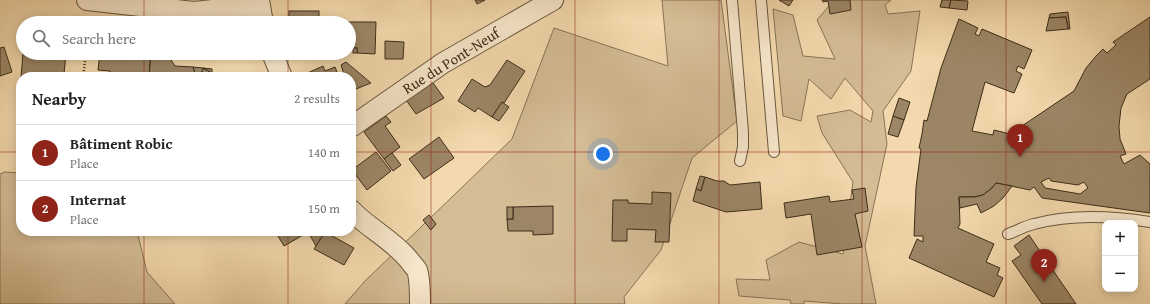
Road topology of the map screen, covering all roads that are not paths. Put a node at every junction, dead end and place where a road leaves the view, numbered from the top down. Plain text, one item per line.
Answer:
1 (87, 0) edge
2 (553, 0) edge
3 (732, 0) edge
4 (761, 0) edge
5 (261, 9) edge
6 (275, 60) edge
7 (280, 72) edge
8 (356, 123) edge
9 (774, 152) dead end
10 (740, 161) dead end
11 (356, 216) edge
12 (1150, 222) edge
13 (1008, 234) dead end
14 (420, 304) edge

1 - 5 street
2 - 8 street, Rue du Pont-Neuf
3 - 10 lane
4 - 9 lane
6 - 7 street
11 - 14 street
12 - 13 lane

